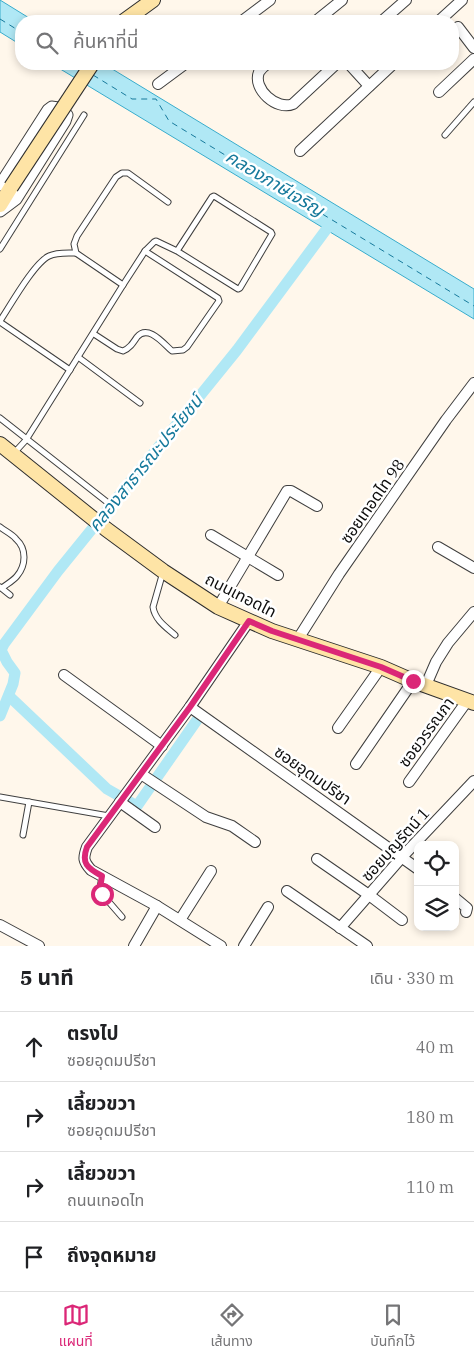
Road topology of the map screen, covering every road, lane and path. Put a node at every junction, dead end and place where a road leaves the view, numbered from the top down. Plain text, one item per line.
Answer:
1 (153, 0) edge
2 (270, 0) edge
3 (342, 0) edge
4 (406, 0) edge
5 (462, 0) edge
6 (257, 4) edge
7 (132, 15) edge
8 (247, 15) edge
9 (323, 15) edge
10 (389, 15) edge
11 (446, 15) edge
12 (459, 28) edge
13 (474, 48) edge
14 (474, 59) edge
15 (88, 70) edge
16 (177, 70) edge
17 (261, 70) edge
18 (330, 70) edge
19 (355, 70) edge
20 (387, 70) edge
21 (158, 84) dead end
22 (369, 86) junction
23 (439, 92) dead end
24 (474, 102) edge
25 (84, 115) dead end
26 (445, 135) dead end
27 (300, 151) dead end
28 (5, 186) edge
29 (168, 202) dead end
30 (0, 205) edge
31 (0, 211) edge
32 (0, 249) edge
33 (145, 251) junction
34 (177, 251) junction
35 (76, 253) junction
36 (123, 285) junction
37 (0, 322) edge
38 (94, 334) junction
39 (78, 357) junction
40 (70, 370) junction
41 (474, 383) edge
42 (140, 402) dead end
43 (0, 418) edge
44 (26, 440) junction
45 (0, 444) edge
46 (14, 454) junction
47 (107, 502) dead end
48 (317, 506) dead end
49 (0, 527) edge
50 (211, 535) dead end
51 (438, 547) dead end
52 (247, 556) junction
53 (474, 568) edge
54 (164, 571) junction
55 (278, 575) dead end
56 (1, 588) edge
57 (10, 595) dead end
58 (218, 607) junction
59 (474, 612) edge
60 (249, 621) junction
61 (175, 635) dead end
62 (298, 639) junction
63 (381, 667) junction
64 (64, 675) dead end
65 (420, 683) junction
66 (470, 702) edge
67 (190, 707) junction
68 (338, 728) dead end
69 (162, 746) junction
70 (356, 764) dead end
71 (141, 774) junction
72 (474, 781) edge
73 (409, 782) dead end
74 (0, 797) edge
75 (29, 802) junction
76 (120, 802) junction
77 (109, 816) junction
78 (156, 827) dead end
79 (23, 834) dead end
80 (255, 842) dead end
81 (402, 857) junction
82 (317, 859) dead end
83 (414, 866) edge
84 (211, 871) dead end
85 (102, 876) junction
86 (287, 891) dead end
87 (369, 895) junction
88 (459, 901) edge
89 (157, 906) junction
90 (268, 907) dead end
91 (466, 912) dead end
92 (122, 917) dead end
93 (180, 920) junction
94 (402, 920) dead end
95 (0, 925) edge
96 (340, 928) junction
97 (39, 946) edge
98 (134, 946) edge
99 (221, 946) edge
100 (244, 946) edge
101 (367, 946) edge

1 - 7 main road
2 - 6 street
3 - 9 street
4 - 10 street
5 - 11 street
6 - 8 street
12 - 13 street
14 - 23 street
15 - 28 main road, bridge
16 - 21 street
17 - 18 street
19 - 22 street
20 - 22 street
22 - 27 street
24 - 26 lane
25 - 32 lane
28 - 30 main road
28 - 31 street
29 - 35 lane
33 - 34 lane
33 - 36 lane
33 - 38 lane
34 - 34 lane
35 - 36 lane
35 - 37 lane
36 - 38 lane
37 - 40 lane
38 - 39 lane
39 - 40 lane
39 - 42 lane
40 - 44 lane
41 - 62 street, ซอยเทอดไท 98
43 - 44 lane
44 - 46 lane
44 - 47 lane
45 - 46 main road, ถนนเทอดไท
46 - 54 main road, ถนนเทอดไท
48 - 52 street
49 - 56 lane
50 - 52 street
51 - 53 street
52 - 55 street
52 - 58 street
54 - 58 main road, ถนนเทอดไท
54 - 61 lane
56 - 57 lane
58 - 60 main road, ถนนเทอดไท
59 - 65 street
60 - 62 main road, ถนนเทอดไท
60 - 67 street
62 - 63 main road, ถนนเทอดไท
63 - 65 main road, ถนนเทอดไท
63 - 68 street
64 - 69 street
65 - 66 main road, ถนนเทอดไท
65 - 70 street
66 - 73 street, ซอยวรรณภา
67 - 69 street
67 - 81 street, ซอยอุดมปรีชา
69 - 71 street
71 - 76 street
71 - 80 street
72 - 81 street, ซอยบุญรัตน์ 1
74 - 75 lane
75 - 77 lane
75 - 79 lane
76 - 77 street
76 - 78 street
77 - 85 street
81 - 83 street, ซอยอุดมปรีชา
81 - 87 street, ซอยบุญรัตน์ 1
82 - 87 street
84 - 93 street
85 - 89 street
85 - 92 lane
86 - 96 street
87 - 94 street
87 - 96 street, ซอยบุญรัตน์ 1
88 - 91 street
89 - 93 street
89 - 98 street
90 - 100 street
93 - 99 street
95 - 97 street
96 - 101 street

